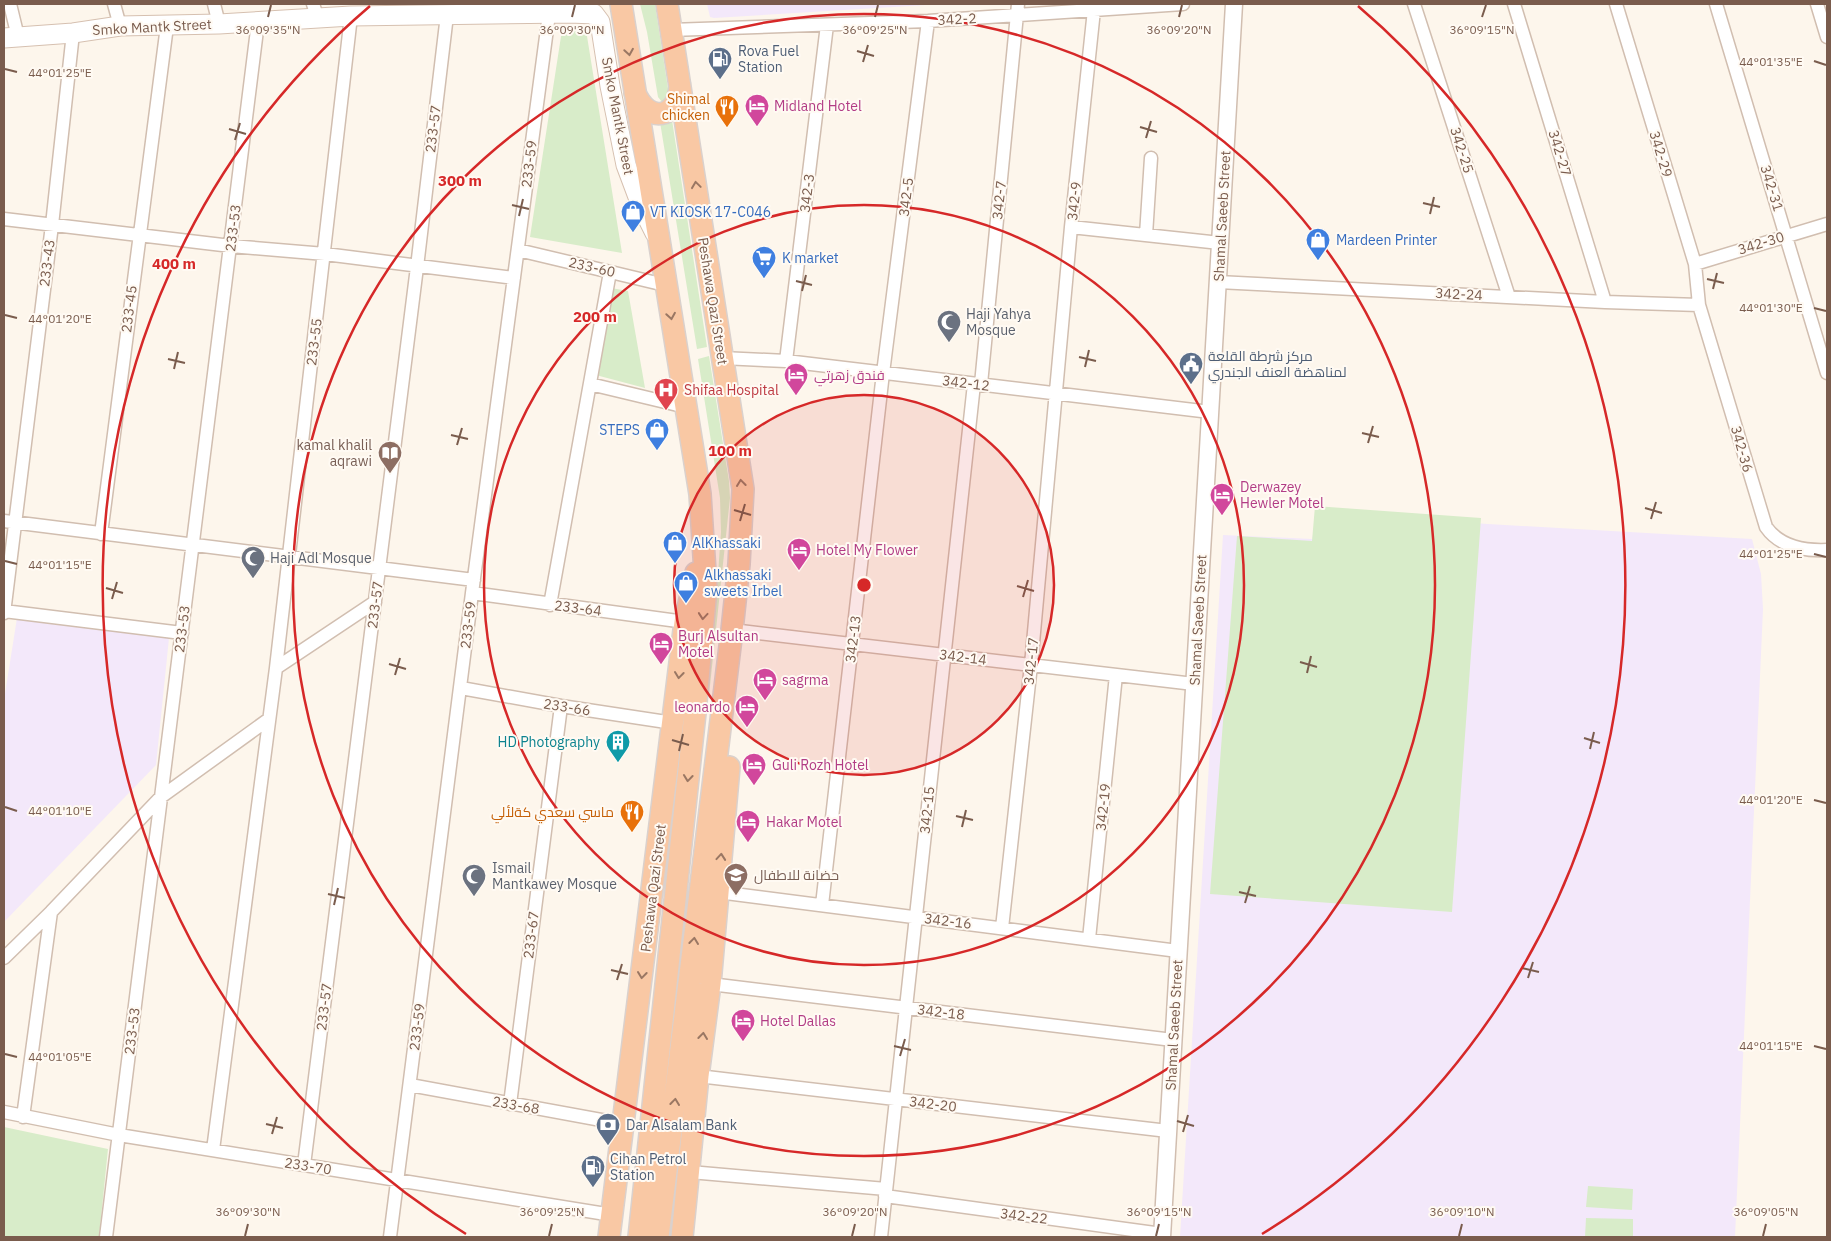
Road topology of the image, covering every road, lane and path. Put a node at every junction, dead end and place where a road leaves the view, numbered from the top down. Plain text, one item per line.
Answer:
1 (10, 4) edge
2 (114, 4) edge
3 (214, 4) edge
4 (590, 4) edge
5 (621, 4) edge
6 (667, 4) edge
7 (1183, 4) edge
8 (1234, 4) edge
9 (1414, 4) edge
10 (1514, 4) edge
11 (1616, 4) edge
12 (1716, 4) edge
13 (1817, 4) edge
14 (1018, 10) edge
15 (1094, 10) junction
16 (316, 12) edge
17 (570, 13) junction
18 (549, 14) junction
19 (447, 15) junction
20 (351, 16) junction
21 (928, 21) junction
22 (258, 22) junction
23 (219, 24) junction
24 (827, 25) junction
25 (120, 26) junction
26 (167, 26) junction
27 (671, 30) junction
28 (73, 33) junction
29 (11, 37) edge
30 (1827, 37) edge
31 (680, 83) junction
32 (635, 93) junction
33 (1151, 158) dead end
34 (4, 219) edge
35 (1827, 224) edge
36 (52, 225) junction
37 (1071, 227) junction
38 (139, 235) junction
39 (1146, 235) junction
40 (1786, 236) junction
41 (658, 239) junction
42 (1220, 243) junction
43 (231, 246) junction
44 (518, 250) junction
45 (325, 254) junction
46 (1695, 264) junction
47 (418, 267) junction
48 (610, 272) junction
49 (514, 278) junction
50 (1218, 282) junction
51 (665, 284) junction
52 (1509, 297) junction
53 (1605, 302) junction
54 (1699, 305) junction
55 (722, 358) junction
56 (786, 361) junction
57 (883, 373) junction
58 (1827, 373) edge
59 (590, 384) junction
60 (978, 384) junction
61 (1057, 393) junction
62 (686, 407) junction
63 (1210, 412) junction
64 (10, 522) edge
65 (100, 534) junction
66 (702, 541) junction
67 (193, 545) junction
68 (1827, 550) edge
69 (288, 556) junction
70 (380, 568) junction
71 (474, 580) junction
72 (472, 594) junction
73 (375, 602) junction
74 (550, 605) junction
75 (4, 612) edge
76 (685, 622) junction
77 (732, 630) junction
78 (182, 633) junction
79 (852, 644) junction
80 (944, 655) junction
81 (1031, 665) junction
82 (276, 668) junction
83 (1116, 675) junction
84 (1194, 684) junction
85 (461, 688) junction
86 (561, 706) junction
87 (269, 719) junction
88 (673, 723) junction
89 (161, 796) junction
90 (718, 892) junction
91 (822, 905) junction
92 (51, 912) junction
93 (915, 917) junction
94 (1002, 928) junction
95 (1089, 939) junction
96 (1178, 951) junction
97 (4, 958) edge
98 (710, 984) junction
99 (905, 1008) junction
100 (1173, 1040) junction
101 (698, 1076) junction
102 (410, 1086) junction
103 (896, 1099) junction
104 (510, 1104) junction
105 (4, 1112) edge
106 (23, 1117) junction
107 (622, 1131) junction
108 (1168, 1132) junction
109 (119, 1135) junction
110 (213, 1150) junction
111 (304, 1165) junction
112 (690, 1172) junction
113 (397, 1180) junction
114 (886, 1192) junction
115 (612, 1215) junction
116 (682, 1235) edge
117 (1162, 1236) edge
118 (106, 1237) edge
119 (390, 1237) edge
120 (609, 1237) edge
121 (618, 1237) edge
122 (639, 1237) edge
123 (658, 1237) edge
124 (881, 1237) edge

1 - 29 street
2 - 25 street
3 - 23 street
4 - 17 main road, Smko Mantk Street
5 -> 32 highway, Peshawa Qazi Street
6 - 27 highway, Peshawa Qazi Street
7 - 15 street, 342-2
8 - 42 street, Shamal Saeeb Street
9 - 52 street, 342-25
10 - 53 street, 342-27
11 - 46 street, 342-29
12 - 40 street, 342-31
13 - 30 street
14 - 15 street, 342-2
14 - 21 street, 342-2
14 - 60 street, 342-7
15 - 37 street, 342-9
16 - 20 main road, Smko Mantk Street
16 - 22 main road, Smko Mantk Street
17 - 18 main road, Smko Mantk Street
17 - 41 main road, Smko Mantk Street
18 - 19 main road, Smko Mantk Street
18 - 44 street, 233-59
19 - 20 main road, Smko Mantk Street
19 - 47 street, 233-57
20 - 45 street, 233-55
21 - 24 street, 342-2
21 - 57 street, 342-5
22 - 23 main road, Smko Mantk Street
22 - 43 street, 233-53
23 - 26 main road, Smko Mantk Street
24 - 27 street, 342-2
24 - 56 street, 342-3
25 - 26 main road, Smko Mantk Street
25 - 28 main road, Smko Mantk Street
26 - 38 street, 233-45
27 - 31 highway, Peshawa Qazi Street
28 - 29 main road, Smko Mantk Street
28 - 36 street, 233-43
31 - 32 highway
55 -> 31 highway, Peshawa Qazi Street
32 - 41 highway, Peshawa Qazi Street
33 - 39 street
34 - 36 street
35 - 40 street, 342-30
36 - 38 street
36 - 64 street, 233-43
37 - 39 street
37 - 61 street, 342-9
38 - 43 street
38 - 65 street, 233-45
39 - 42 street
40 - 46 street, 342-30
40 - 58 street, 342-31
41 - 51 highway, Peshawa Qazi Street
42 - 50 street, Shamal Saeeb Street
43 - 45 street
43 - 67 street, 233-53
44 - 48 street, 233-60
44 - 49 street, 233-59
45 - 47 street
45 - 69 street, 233-55
46 - 54 street, 342-29
47 - 49 street
47 - 70 street, 233-57
48 - 51 street, 233-60
48 - 59 street
49 - 71 street, 233-59
50 - 52 street, 342-24
50 - 63 street, Shamal Saeeb Street
51 -> 62 highway, Peshawa Qazi Street
52 - 53 street, 342-24
53 - 54 street, 342-24
54 - 68 street, 342-36
55 - 56 street, 342-12
77 -> 55 highway, Peshawa Qazi Street
56 - 57 street, 342-12
57 - 60 street, 342-12
57 - 79 street, 342-13
59 - 62 street
59 - 74 street
60 - 61 street, 342-12
60 - 80 street, 342-15
61 - 63 street, 342-12
61 - 81 street, 342-17
62 - 66 highway, Peshawa Qazi Street
63 - 84 street, Shamal Saeeb Street
64 - 65 street
64 - 75 street, 233-43
65 - 67 street
66 - 76 highway, Peshawa Qazi Street
66 -> 122 highway, Peshawa Qazi Street
67 - 69 street
67 - 78 street, 233-53
69 - 70 street
69 - 82 street, 233-55
70 - 71 street
70 - 73 street, 233-57
71 - 72 street, 233-59
72 - 74 street, 233-64
72 - 85 street, 233-59
73 - 82 street
73 - 111 street, 233-57
74 - 76 street, 233-64
75 - 78 street
76 -> 88 highway, Peshawa Qazi Street
77 - 79 street, 342-14
90 -> 77 highway, Peshawa Qazi Street
123 -> 77 highway, Peshawa Qazi Street
78 - 89 street, 233-53
79 - 80 street, 342-14
79 - 91 street, 342-13
80 - 81 street, 342-14
80 - 93 street, 342-15
81 - 83 street, 342-14
81 - 94 street, 342-17
82 - 87 street, 233-55
83 - 84 street, 342-14
83 - 95 street, 342-19
84 - 96 street, Shamal Saeeb Street
85 - 86 street, 233-66
85 - 102 street, 233-59
86 - 88 street, 233-66
86 - 104 street, 233-67
87 - 89 street
87 - 110 street, 233-55
88 -> 107 highway, Peshawa Qazi Street
89 - 92 street
89 - 109 street, 233-53
90 - 91 street, 342-16
90 - 98 highway, Peshawa Qazi Street
91 - 93 street, 342-16
92 - 97 street
92 - 106 street
93 - 94 street, 342-16
93 - 99 street, 342-15
94 - 95 street, 342-16
95 - 96 street, 342-16
96 - 100 street, Shamal Saeeb Street
98 - 99 street, 342-18
101 -> 98 highway, Peshawa Qazi Street
99 - 100 street, 342-18
99 - 103 street, 342-15
100 - 108 street, Shamal Saeeb Street
101 - 103 street, 342-20
101 - 112 highway, Peshawa Qazi Street
102 - 104 street, 233-68
102 - 113 street, 233-59
103 - 108 street, 342-20
103 - 114 street, 342-15
104 - 107 street, 233-68
105 - 106 street, 233-70
106 - 109 street, 233-70
107 - 115 highway, Peshawa Qazi Street
107 - 121 highway
108 - 117 street, Shamal Saeeb Street
109 - 110 street, 233-70
109 - 118 street, 233-53
110 - 111 street, 233-70
111 - 113 street, 233-70
112 - 114 street, 342-22
112 - 116 highway, Peshawa Qazi Street
113 - 115 street, 233-70
113 - 119 street, 233-59
114 - 117 street, 342-22
114 - 124 street, 342-15
115 - 120 highway, Peshawa Qazi Street

